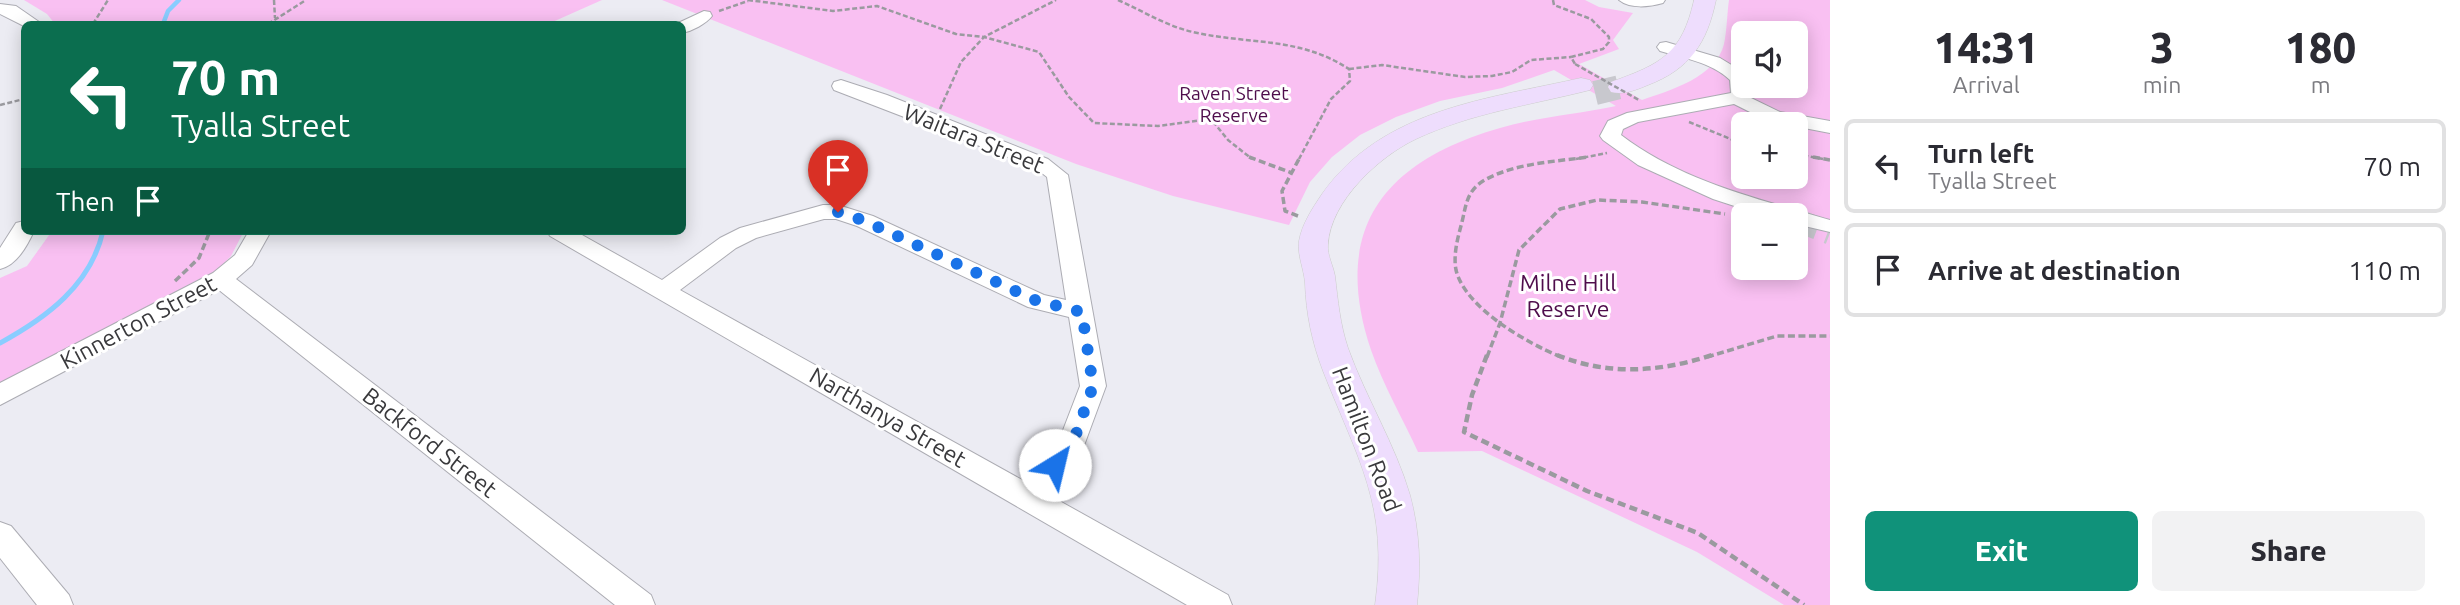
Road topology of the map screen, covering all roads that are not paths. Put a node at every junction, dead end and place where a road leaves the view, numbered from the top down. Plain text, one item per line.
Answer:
1 (1627, 0) edge
2 (1657, 0) edge
3 (1692, 0) edge
4 (1705, 0) edge
5 (0, 9) edge
6 (704, 16) road end
7 (28, 21) edge
8 (686, 26) edge
9 (1675, 50) junction
10 (841, 86) dead end
11 (1738, 99) junction
12 (1830, 127) edge
13 (1750, 203) edge
14 (1808, 221) edge
15 (1829, 227) edge
16 (21, 235) edge
17 (258, 235) edge
18 (565, 235) edge
19 (0, 262) edge
20 (221, 279) junction
21 (664, 290) junction
22 (1082, 312) junction
23 (0, 395) edge
24 (1028, 497) junction
25 (0, 535) edge
26 (57, 605) edge
27 (639, 605) edge
28 (1216, 605) edge
29 (1396, 605) edge

1 - 2 street
3 - 9 main road, Hamilton Road
4 - 9 main road
5 - 7 street
6 - 8 street
9 - 11 street
9 - 29 main road, Hamilton Road
10 - 22 street, Waitara Street
11 - 12 street
11 - 13 street
14 - 15 street
16 - 19 street
17 - 20 street, Kinnerton Street
18 - 21 street, Narthanya Street
20 - 23 street, Kinnerton Street
20 - 27 street, Backford Street
21 - 22 street
21 - 24 street, Narthanya Street
22 - 24 street, Waitara Street
24 - 28 street, Narthanya Street
25 - 26 street

